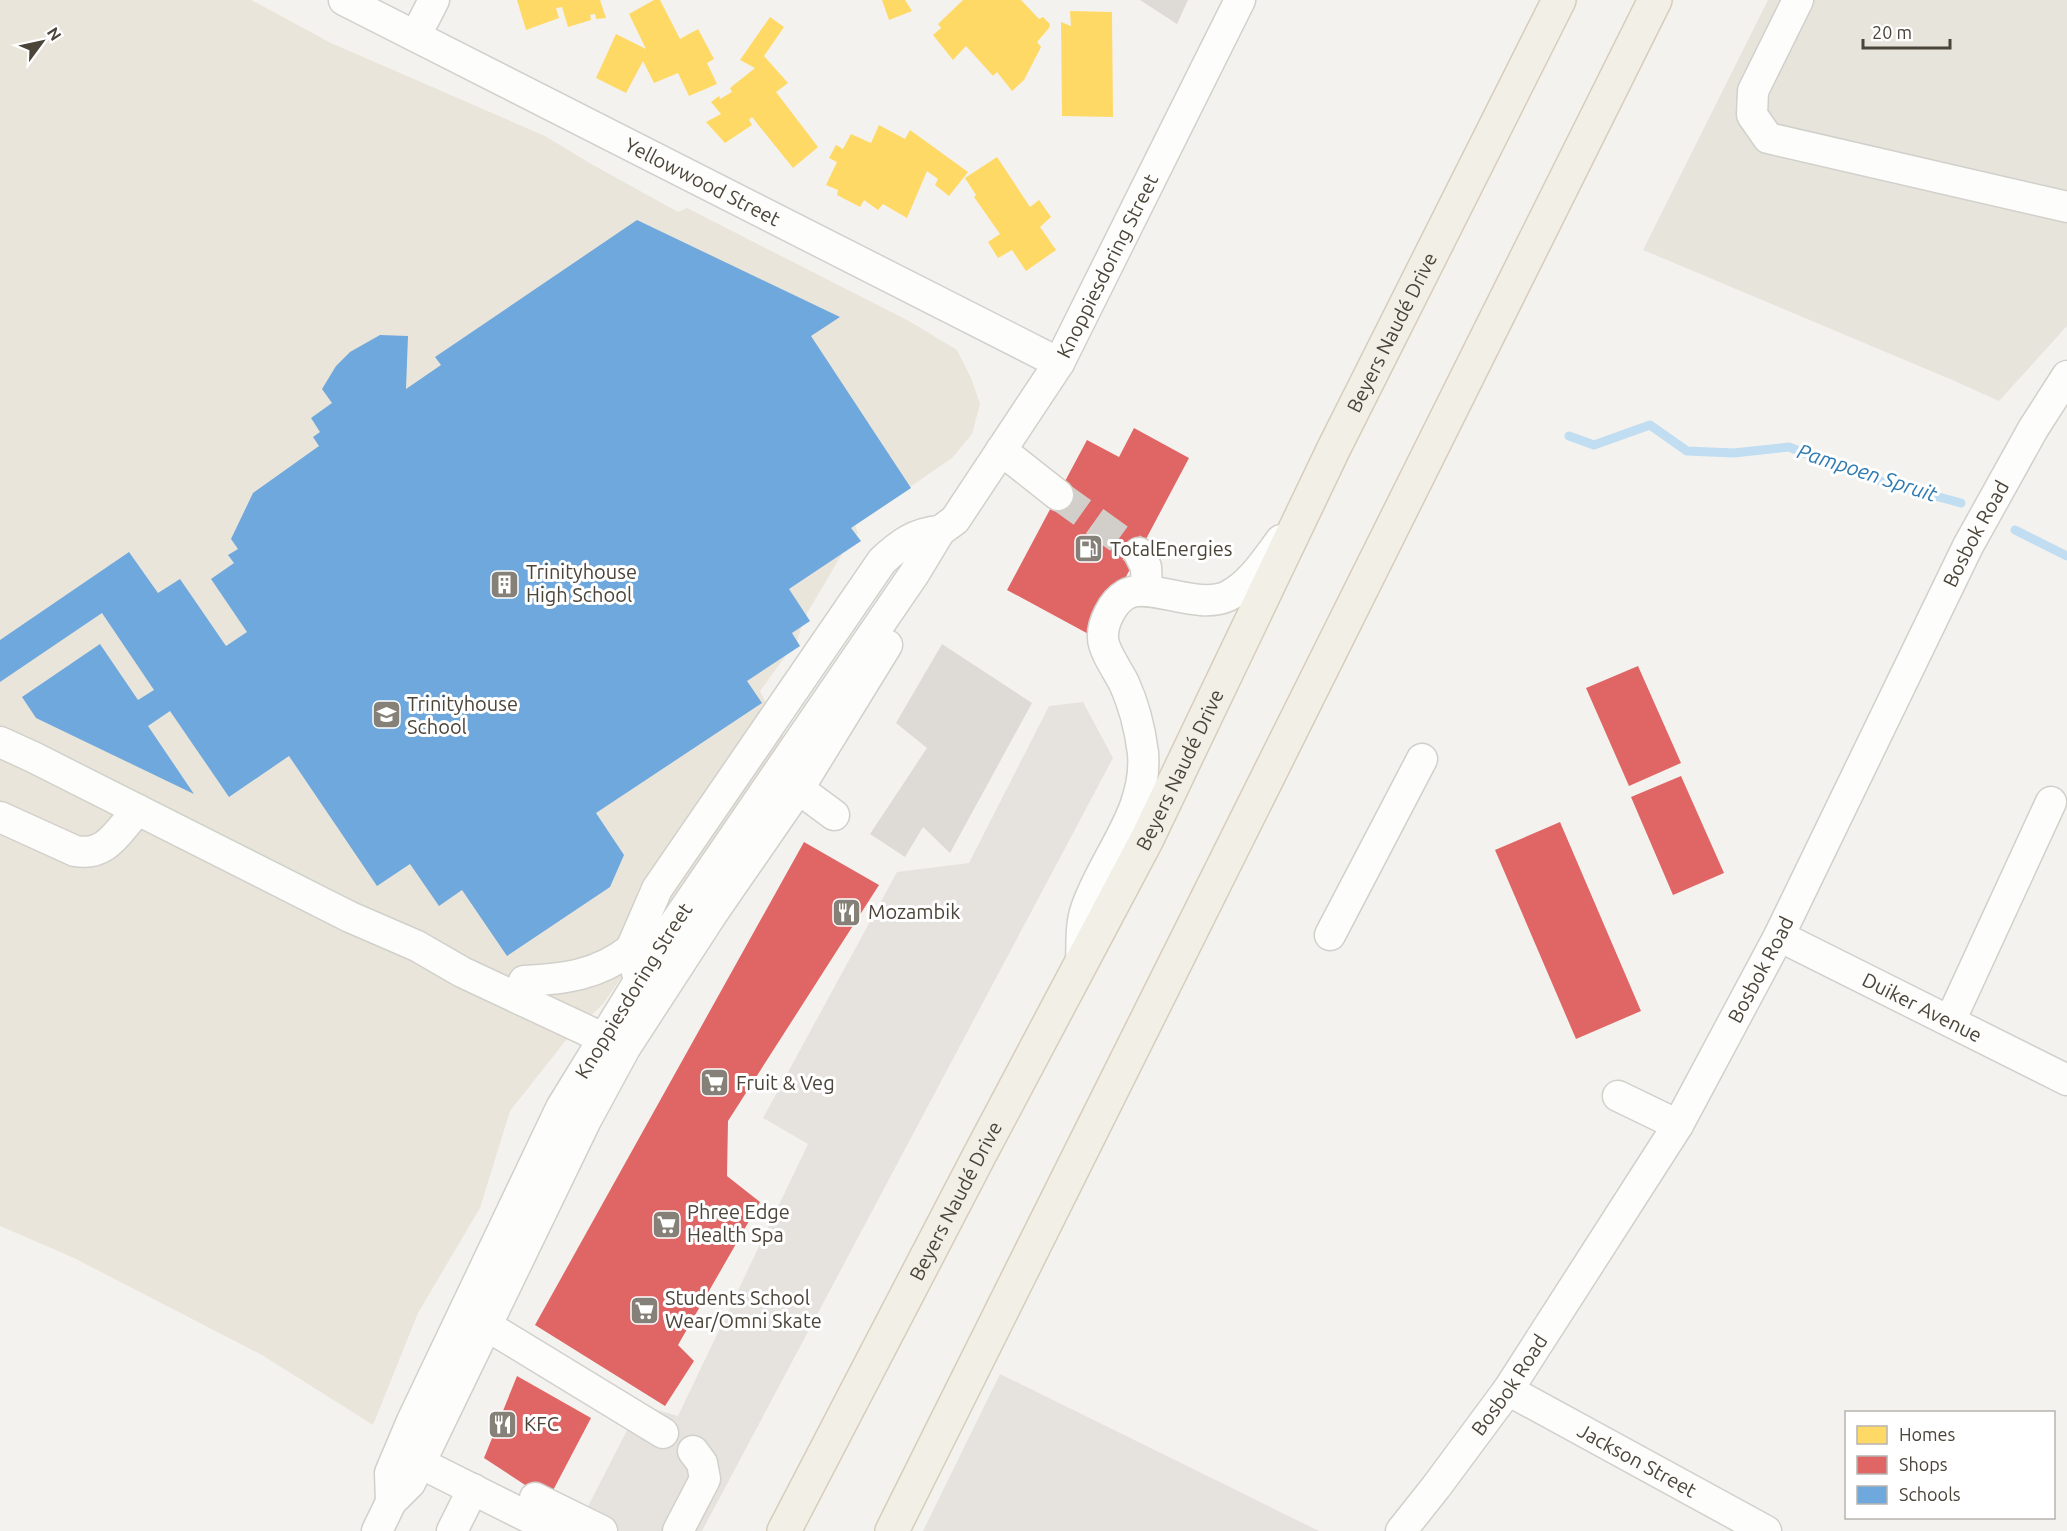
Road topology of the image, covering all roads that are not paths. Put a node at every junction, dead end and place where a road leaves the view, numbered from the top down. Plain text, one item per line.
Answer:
1 (344, 0) edge
2 (434, 0) edge
3 (1240, 0) edge
4 (1559, 0) edge
5 (1655, 0) edge
6 (1798, 0) edge
7 (416, 35) junction
8 (2067, 207) edge
9 (1059, 363) junction
10 (2067, 376) edge
11 (1001, 450) junction
12 (1058, 495) tunnel mouth
13 (1304, 512) junction
14 (948, 526) junction
15 (1139, 553) tunnel mouth
16 (1147, 591) junction
17 (0, 742) edge
18 (1422, 759) dead end
19 (788, 780) junction
20 (2051, 802) dead end
21 (138, 810) junction
22 (834, 815) dead end
23 (0, 817) edge
24 (1330, 935) dead end
25 (1779, 936) junction
26 (417, 946) junction
27 (631, 949) junction
28 (1081, 963) junction
29 (639, 980) junction
30 (524, 981) junction
31 (1950, 1021) junction
32 (620, 1034) junction
33 (2067, 1080) edge
34 (1618, 1096) dead end
35 (1678, 1125) junction
36 (475, 1319) junction
37 (1508, 1390) junction
38 (663, 1433) dead end
39 (693, 1451) dead end
40 (420, 1463) junction
41 (508, 1485) dead end
42 (473, 1489) junction
43 (391, 1502) junction
44 (377, 1531) edge
45 (452, 1531) edge
46 (556, 1531) edge
47 (602, 1531) edge
48 (678, 1531) edge
49 (784, 1531) edge
50 (892, 1531) edge
51 (1401, 1531) edge
52 (1766, 1531) edge

1 - 7 street, Yellowwood Street
2 - 7 street
3 - 9 street, Knoppiesdoring Street
4 - 13 main road, Beyers Naudé Drive
5 - 50 main road
6 - 8 street
7 - 9 street, Yellowwood Street
9 - 11 street, Knoppiesdoring Street
10 - 25 street, Bosbok Road
11 - 12 street
11 - 14 street, Knoppiesdoring Street
13 - 16 street
13 - 28 main road, Beyers Naudé Drive
14 - 19 street, Knoppiesdoring Street
14 - 27 street
15 - 16 street
16 - 28 street
17 - 21 street
18 - 24 street
19 - 22 street
19 - 29 street, Knoppiesdoring Street
19 - 32 street, Knoppiesdoring Street
20 - 31 street
21 - 23 street
21 - 26 street
25 - 31 street, Duiker Avenue
25 - 35 street, Bosbok Road
26 - 30 street
26 - 32 street
27 - 29 street
27 - 30 street
28 - 49 main road, Beyers Naudé Drive
29 - 32 street, Knoppiesdoring Street
30 - 32 street
31 - 33 street, Duiker Avenue
32 - 36 street, Knoppiesdoring Street
34 - 35 street
35 - 37 street, Bosbok Road
36 - 38 street
36 - 40 street, Knoppiesdoring Street
36 - 43 street, Knoppiesdoring Street
37 - 51 street, Bosbok Road
37 - 52 street, Jackson Street
39 - 48 street
40 - 42 street
40 - 43 street, Knoppiesdoring Street
41 - 47 street
42 - 45 street
42 - 46 street
43 - 44 street, Knoppiesdoring Street

